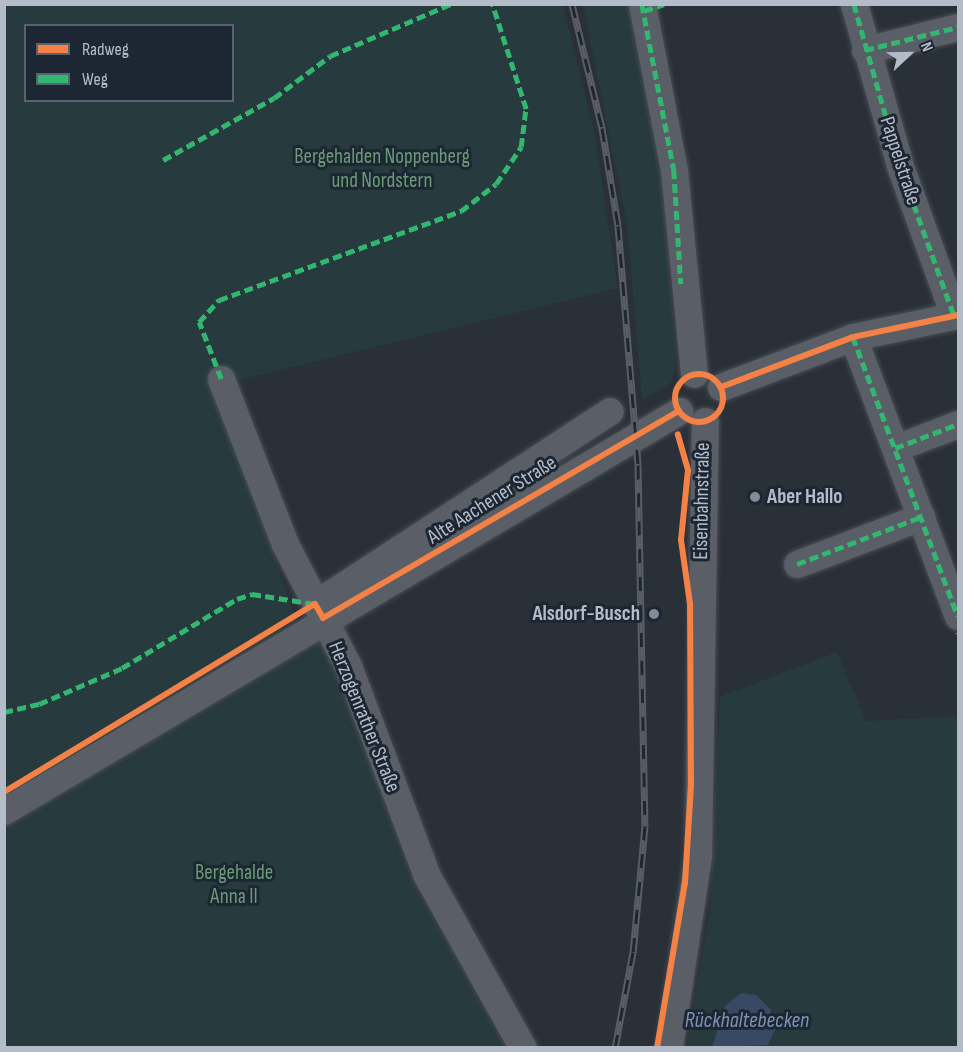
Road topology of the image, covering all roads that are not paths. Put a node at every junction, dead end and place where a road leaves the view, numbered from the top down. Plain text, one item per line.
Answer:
1 (854, 4) edge
2 (650, 7) edge
3 (958, 27) edge
4 (865, 50) junction
5 (956, 315) edge
6 (853, 337) junction
7 (694, 374) junction
8 (222, 379) dead end
9 (721, 387) junction
10 (610, 411) dead end
11 (679, 411) junction
12 (705, 421) junction
13 (958, 424) edge
14 (895, 448) junction
15 (921, 517) junction
16 (797, 564) dead end
17 (319, 611) junction
18 (958, 616) edge
19 (4, 811) edge
20 (523, 1047) edge
21 (669, 1047) edge

1 - 4 street, Pappelstraße
2 - 7 street
3 - 4 street
4 - 5 street, Pappelstraße
5 - 6 street
6 - 9 street
6 - 14 street
7 - 9 street
7 - 11 street
8 - 17 street, Herzogenrather Straße
9 - 12 street
10 - 17 street, Alte Aachener Straße
11 - 12 street
11 - 17 street, Alte Aachener Straße
12 - 21 street, Eisenbahnstraße
13 - 14 street
14 - 15 street
15 - 16 street
15 - 18 street
17 - 19 street, Alte Aachener Straße
17 - 20 street, Herzogenrather Straße

